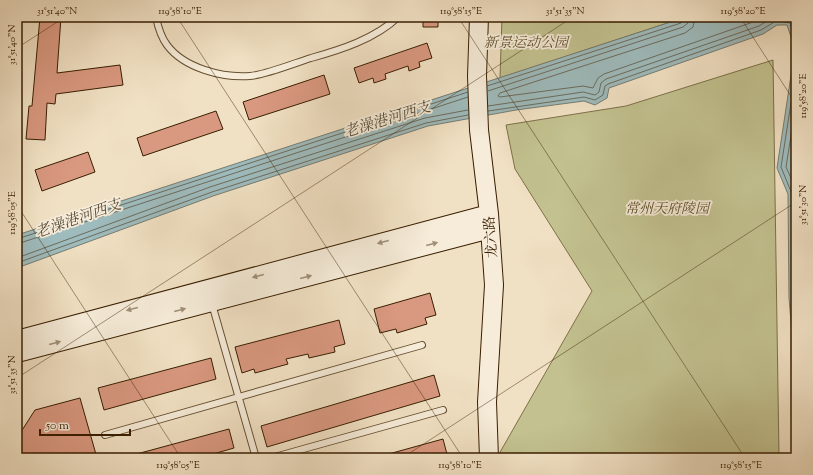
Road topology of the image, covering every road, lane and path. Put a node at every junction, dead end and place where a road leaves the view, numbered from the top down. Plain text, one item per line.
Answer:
1 (156, 17) edge
2 (398, 17) edge
3 (480, 17) edge
4 (489, 222) junction
5 (211, 302) junction
6 (17, 340) edge
7 (422, 346) dead end
8 (17, 353) edge
9 (238, 397) junction
10 (443, 410) dead end
11 (105, 435) dead end
12 (256, 458) edge
13 (271, 458) edge
14 (489, 458) edge

1 - 2 lane
3 - 4 street, 龙六路
5 -> 4 street
4 -> 6 street
4 - 14 street, 龙六路
8 -> 5 street
5 - 9 lane
7 - 9 lane
9 - 11 lane
9 - 12 lane
10 - 13 lane

